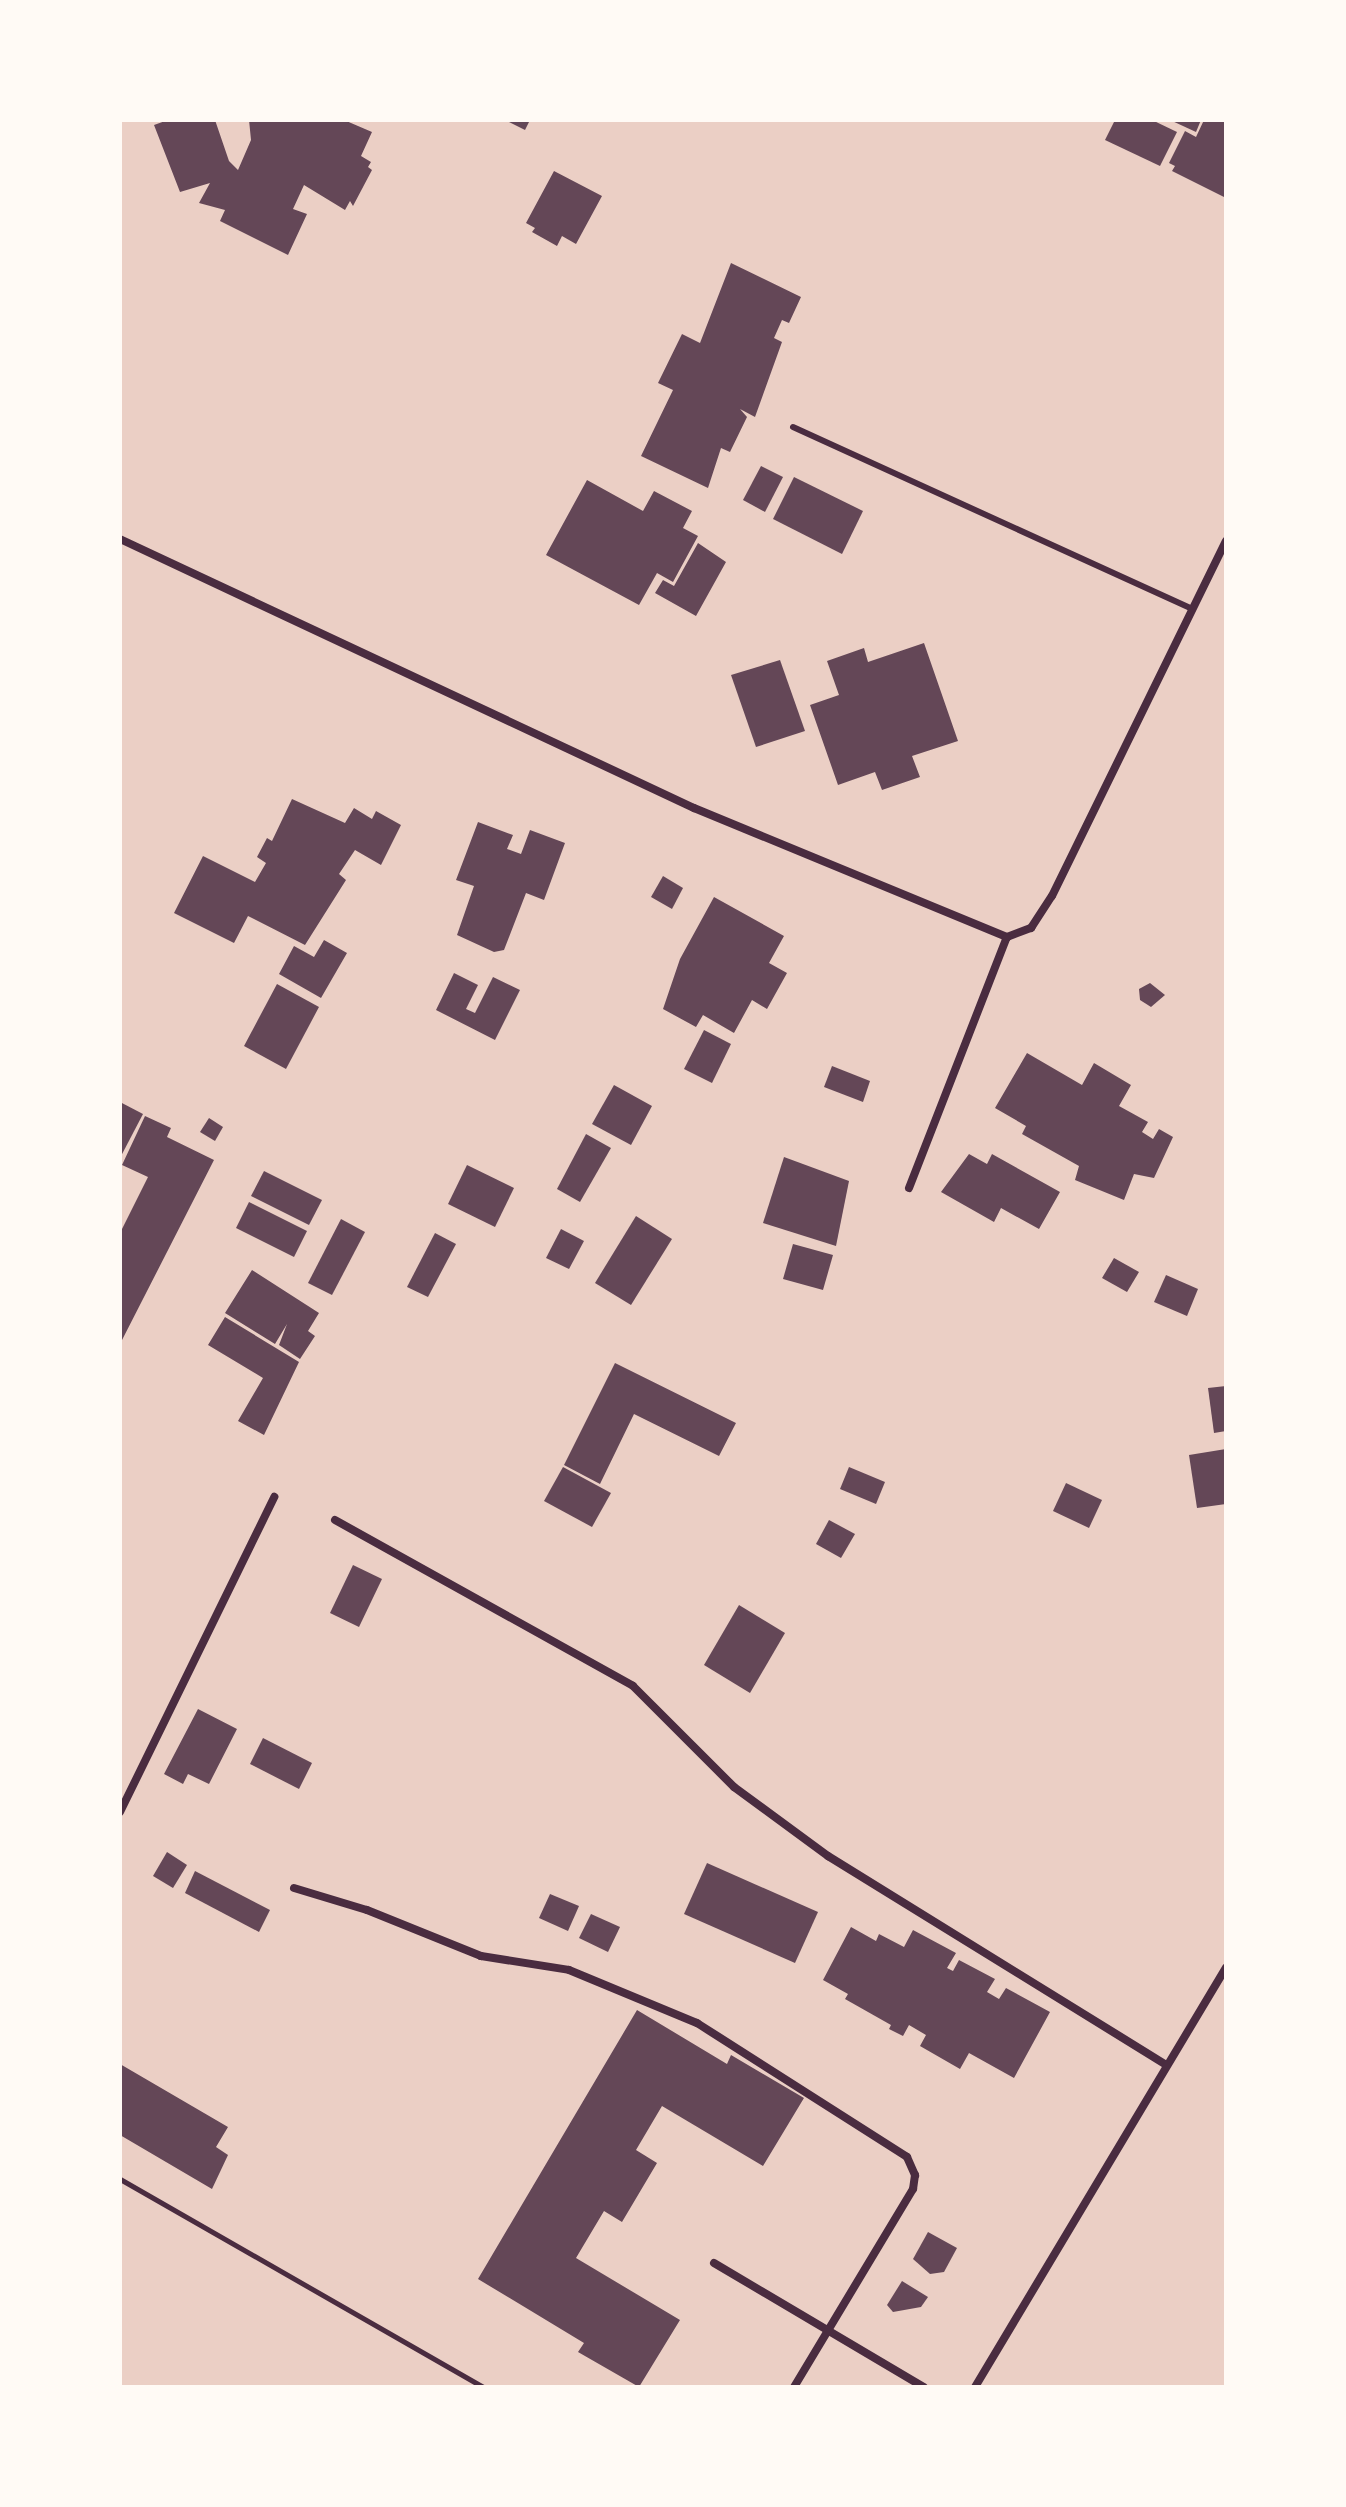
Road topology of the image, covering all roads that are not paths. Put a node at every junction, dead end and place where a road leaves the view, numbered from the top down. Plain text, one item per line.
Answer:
1 (793, 427) dead end
2 (120, 539) edge
3 (1226, 541) edge
4 (1193, 609) junction
5 (1007, 937) junction
6 (909, 1188) dead end
7 (274, 1497) dead end
8 (335, 1520) dead end
9 (120, 1812) edge
10 (294, 1888) dead end
11 (1226, 1967) edge
12 (1165, 2064) junction
13 (714, 2263) dead end
14 (827, 2329) junction
15 (794, 2387) edge
16 (924, 2387) edge
17 (975, 2387) edge

1 - 4 lane
2 - 5 street
3 - 4 street
4 - 5 street
5 - 6 street
7 - 9 street
8 - 12 street
10 - 14 street
11 - 12 street
12 - 17 street
13 - 14 street
14 - 15 street
14 - 16 street

